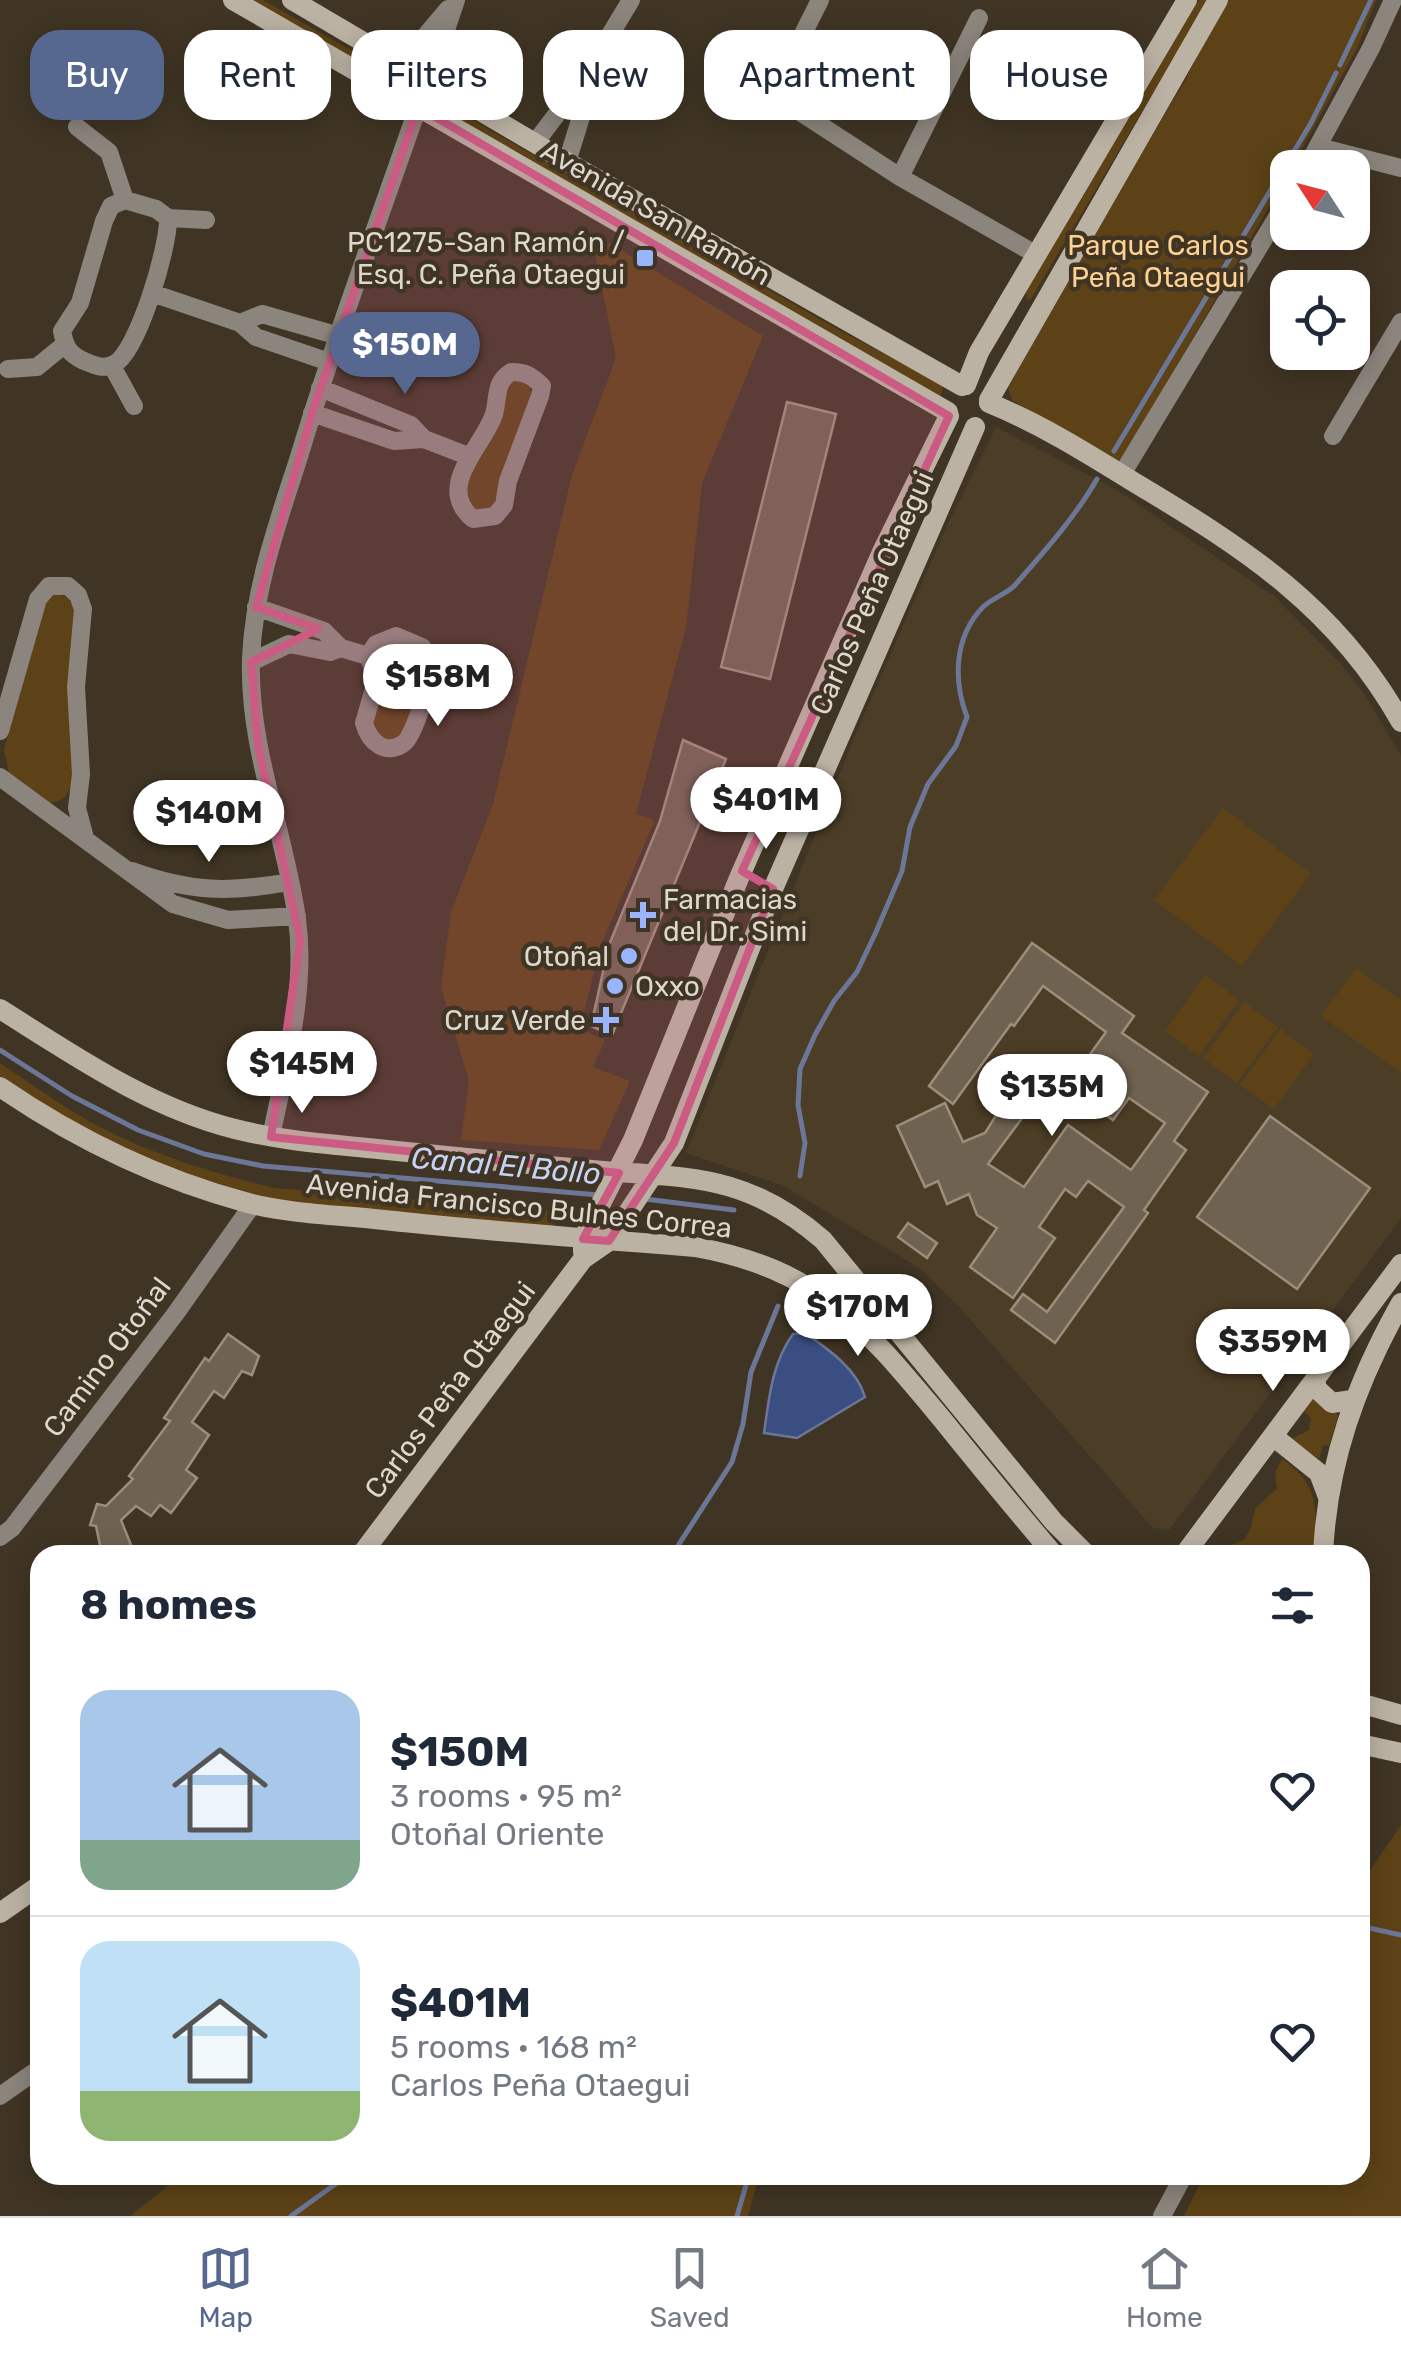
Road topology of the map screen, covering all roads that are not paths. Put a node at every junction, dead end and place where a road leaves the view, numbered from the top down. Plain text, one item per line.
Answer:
1 (233, 0) edge
2 (455, 0) edge
3 (631, 0) edge
4 (820, 0) edge
5 (1187, 0) edge
6 (1218, 0) edge
7 (1393, 0) edge
8 (303, 3) edge
9 (979, 18) dead end
10 (430, 30) edge
11 (446, 30) edge
12 (614, 30) edge
13 (351, 33) edge
14 (351, 68) edge
15 (413, 120) edge
16 (440, 120) edge
17 (495, 120) edge
18 (551, 120) edge
19 (581, 120) edge
20 (77, 126) dead end
21 (534, 143) junction
22 (1319, 147) junction
23 (1317, 150) edge
24 (567, 162) junction
25 (1401, 168) edge
26 (900, 177) junction
27 (125, 200) junction
28 (168, 218) junction
29 (206, 220) dead end
30 (1270, 229) edge
31 (1037, 254) junction
32 (1015, 292) junction
33 (152, 293) junction
34 (1042, 303) junction
35 (1401, 322) edge
36 (240, 323) junction
37 (338, 336) junction
38 (64, 345) junction
39 (330, 362) junction
40 (112, 366) junction
41 (8, 369) dead end
42 (964, 386) junction
43 (320, 388) junction
44 (989, 401) junction
45 (134, 406) dead end
46 (312, 413) junction
47 (948, 414) junction
48 (974, 427) junction
49 (1333, 436) dead end
50 (424, 439) junction
51 (468, 456) junction
52 (1122, 474) junction
53 (256, 606) junction
54 (341, 648) junction
55 (368, 656) junction
56 (251, 662) junction
57 (1401, 722) edge
58 (0, 731) edge
59 (0, 777) edge
60 (80, 789) junction
61 (46, 811) junction
62 (85, 838) junction
63 (756, 841) junction
64 (789, 854) junction
65 (127, 869) junction
66 (739, 878) junction
67 (288, 882) junction
68 (773, 889) junction
69 (297, 916) junction
70 (0, 1008) edge
71 (0, 1087) edge
72 (271, 1137) junction
73 (616, 1178) junction
74 (648, 1181) junction
75 (252, 1204) junction
76 (614, 1234) junction
77 (583, 1249) junction
78 (1401, 1264) edge
79 (1401, 1304) edge
80 (1315, 1380) junction
81 (1352, 1400) junction
82 (1273, 1436) junction
83 (1328, 1498) junction
84 (0, 1537) edge
85 (368, 1545) edge
86 (1046, 1545) edge
87 (1077, 1545) edge
88 (1191, 1545) edge
89 (1324, 1545) edge
90 (1370, 1706) edge
91 (1401, 1715) edge
92 (1370, 1746) edge
93 (1401, 1753) edge
94 (30, 1892) edge
95 (0, 1913) edge
96 (30, 2075) edge
97 (0, 2096) edge
98 (1179, 2185) edge
99 (1162, 2216) edge

1 - 14 street, Avenida San Ramón
2 - 10 street
2 - 11 street
3 - 12 street
4 - 26 street
5 - 31 street
6 - 34 street
7 - 22 street
8 - 13 street, Avenida San Ramón
9 - 26 street
15 - 37 street
16 - 47 street, Avenida San Ramón
17 - 21 street, Avenida San Ramón
18 - 21 street
19 - 24 street
20 - 27 street
21 - 24 street, Avenida San Ramón
22 - 23 street
22 - 25 street
24 - 42 street, Avenida San Ramón
26 - 31 street
27 - 28 street
27 - 38 street
28 - 29 street
28 - 33 street
30 - 52 street
31 - 32 street
32 - 34 street
32 - 42 street
33 - 36 street
33 - 40 street
34 - 44 street
35 - 49 street
36 - 37 street
36 - 39 street
37 - 39 street
38 - 40 street
38 - 41 street
39 - 43 street
40 - 45 street
42 - 44 street
42 - 47 street
43 - 46 street
43 - 50 street
44 - 48 street
44 - 52 street
46 - 50 street
46 - 53 street
47 - 48 street
47 - 63 street, Carlos Peña Otaegui
48 - 64 street, Carlos Peña Otaegui
50 - 51 street
51 - 51 street
52 - 57 street
53 - 54 street
53 - 56 street
54 - 55 street
54 - 56 street
55 - 55 street
56 - 67 street
58 - 60 street
59 - 61 street
60 - 61 street
60 - 62 street
61 - 62 street
62 - 65 street
63 - 64 street
63 - 66 street, Carlos Peña Otaegui
64 - 68 street, Carlos Peña Otaegui
65 - 67 street
65 - 69 street
66 - 68 street
66 - 73 street, Carlos Peña Otaegui
67 - 69 street
68 - 74 street, Carlos Peña Otaegui
69 - 72 street
70 - 72 street, Avenida Francisco Bulnes Correa
71 - 75 street, Avenida Francisco Bulnes Correa
72 - 73 street, Avenida Francisco Bulnes Correa
73 - 74 street, Avenida Francisco Bulnes Correa
73 - 77 street, Carlos Peña Otaegui
74 - 76 street, Carlos Peña Otaegui
74 - 87 street, Avenida Francisco Bulnes Correa
75 - 77 street, Avenida Francisco Bulnes Correa
75 - 84 street, Camino Otoñal
76 - 77 street, Carlos Peña Otaegui
76 - 86 street, Avenida Francisco Bulnes Correa
77 - 85 street, Carlos Peña Otaegui
78 - 80 street
79 - 81 street
80 - 81 street
80 - 82 street
81 - 83 street
82 - 83 street
82 - 88 street
83 - 89 street
90 - 91 street
92 - 93 street
94 - 95 street
96 - 97 street
98 - 99 street

